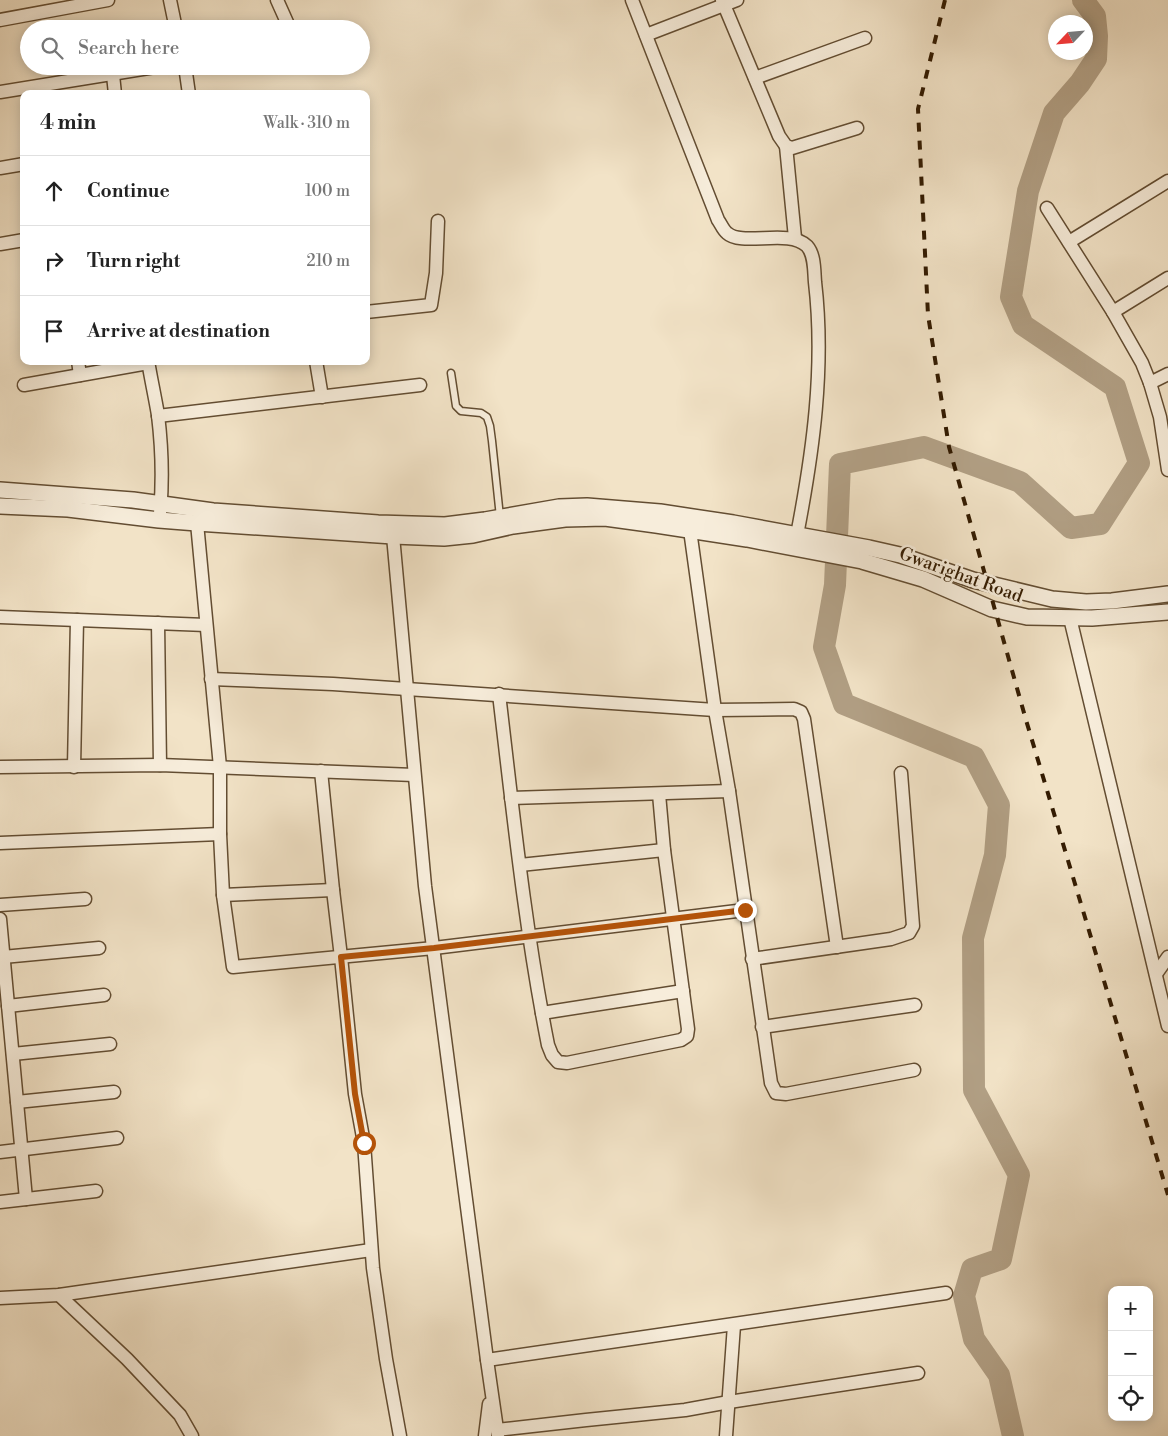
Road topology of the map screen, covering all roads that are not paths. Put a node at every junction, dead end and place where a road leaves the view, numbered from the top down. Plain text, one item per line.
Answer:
1 (108, 0) edge
2 (170, 0) edge
3 (276, 0) edge
4 (632, 0) edge
5 (737, 0) edge
6 (723, 2) edge
7 (0, 20) edge
8 (174, 20) edge
9 (286, 20) edge
10 (646, 35) junction
11 (865, 38) dead end
12 (113, 75) joint
13 (186, 75) edge
14 (755, 78) junction
15 (115, 90) edge
16 (188, 90) edge
17 (0, 92) edge
18 (857, 128) dead end
19 (786, 146) junction
20 (20, 165) edge
21 (0, 168) edge
22 (1168, 181) edge
23 (1047, 208) dead end
24 (438, 221) dead end
25 (795, 238) junction
26 (20, 241) edge
27 (1069, 242) junction
28 (0, 244) edge
29 (1168, 278) edge
30 (370, 312) edge
31 (1113, 312) junction
32 (79, 365) edge
33 (132, 365) edge
34 (149, 365) edge
35 (317, 365) edge
36 (450, 373) dead end
37 (1168, 374) edge
38 (80, 375) junction
39 (1150, 383) junction
40 (24, 384) dead end
41 (420, 385) dead end
42 (322, 397) junction
43 (158, 416) junction
44 (1168, 468) edge
45 (0, 490) edge
46 (161, 504) junction
47 (0, 506) edge
48 (500, 517) junction
49 (160, 520) junction
50 (197, 523) junction
51 (690, 530) junction
52 (393, 536) junction
53 (805, 541) junction
54 (866, 555) junction
55 (1168, 594) edge
56 (1168, 612) edge
57 (0, 618) edge
58 (1070, 618) junction
59 (77, 620) junction
60 (158, 623) junction
61 (206, 625) junction
62 (211, 679) junction
63 (407, 689) junction
64 (499, 694) junction
65 (715, 710) junction
66 (160, 765) junction
67 (74, 767) junction
68 (220, 767) junction
69 (0, 768) edge
70 (321, 772) junction
71 (900, 773) dead end
72 (414, 775) junction
73 (729, 791) junction
74 (659, 794) junction
75 (511, 798) junction
76 (220, 834) junction
77 (0, 843) edge
78 (664, 850) junction
79 (520, 865) junction
80 (333, 890) junction
81 (224, 895) junction
82 (86, 899) dead end
83 (0, 905) edge
84 (745, 910) junction
85 (0, 919) edge
86 (673, 920) junction
87 (529, 936) junction
88 (837, 947) junction
89 (98, 948) dead end
90 (434, 948) junction
91 (4, 957) junction
92 (341, 957) junction
93 (1168, 957) edge
94 (752, 959) junction
95 (1156, 974) junction
96 (683, 991) junction
97 (104, 995) dead end
98 (915, 1005) dead end
99 (8, 1006) junction
100 (542, 1013) junction
101 (1168, 1026) edge
102 (762, 1027) junction
103 (110, 1044) dead end
104 (12, 1054) junction
105 (914, 1070) dead end
106 (114, 1092) dead end
107 (17, 1102) junction
108 (117, 1138) dead end
109 (21, 1150) junction
110 (0, 1152) edge
111 (96, 1191) dead end
112 (26, 1199) junction
113 (0, 1202) edge
114 (370, 1250) junction
115 (946, 1293) dead end
116 (59, 1295) junction
117 (0, 1298) edge
118 (734, 1324) junction
119 (487, 1360) junction
120 (918, 1373) dead end
121 (491, 1390) junction
122 (729, 1402) junction
123 (498, 1433) edge
124 (192, 1436) edge
125 (400, 1436) edge
126 (485, 1436) edge
127 (726, 1436) edge

1 - 7 street
2 - 8 street
3 - 9 street
4 - 10 street
5 - 6 street
6 - 10 street
6 - 14 street
10 - 25 street
11 - 14 street
12 - 15 street
12 - 17 street
13 - 16 street
14 - 19 street
18 - 19 street
19 - 25 street
20 - 21 street
22 - 27 street
23 - 27 street
24 - 30 street
25 - 53 street
26 - 28 street
27 - 31 street
29 - 31 street
31 - 39 street
32 - 38 street
33 - 38 street
34 - 43 street
35 - 42 street
36 - 48 lane
37 - 39 street
38 - 40 street
39 - 44 street
41 - 42 street
42 - 43 street
43 - 46 street
45 - 46 street
46 - 48 street
46 - 49 street
47 - 49 street
48 - 53 street
49 - 50 street
50 - 52 street
50 - 61 street
51 - 52 street
51 - 53 street
51 - 65 street
52 - 63 street
53 - 54 street
54 - 55 street
54 - 58 street, Gwarighat Road
56 - 58 street, Gwarighat Road
57 - 59 street
58 - 95 street
59 - 60 street
59 - 67 street
60 - 61 street
60 - 66 street
61 - 62 street
62 - 63 street
62 - 68 street
63 - 64 street
63 - 72 street
64 - 65 street
64 - 75 street
65 - 73 street
65 - 88 street
66 - 67 street
66 - 68 street
67 - 69 street
68 - 70 street
68 - 76 street
70 - 72 street
70 - 80 street
71 - 88 street
72 - 90 street
73 - 74 street
73 - 84 street
74 - 75 street
74 - 78 street
75 - 79 street
76 - 77 street
76 - 81 street
78 - 79 street
78 - 86 street
79 - 87 street
80 - 81 street
80 - 92 street
81 - 92 street
82 - 83 street
84 - 86 street
84 - 94 street
85 - 91 street
86 - 87 street
86 - 96 street
87 - 90 street
87 - 100 street
88 - 94 street
89 - 91 street
90 - 92 street
90 - 119 street
91 - 99 street
92 - 114 street
93 - 95 street
94 - 102 street
95 - 101 street
96 - 100 street
96 - 100 street
97 - 99 street
98 - 102 street
99 - 104 street
102 - 105 street
103 - 104 street
104 - 107 street
106 - 107 street
107 - 109 street
108 - 109 street
109 - 110 street
109 - 112 street
111 - 112 street
112 - 113 street
114 - 116 street
114 - 125 street
115 - 118 street
116 - 117 street
116 - 124 street
118 - 119 street
118 - 122 street
119 - 121 street
120 - 122 street
121 - 123 street
121 - 126 street
122 - 123 street
122 - 127 street

